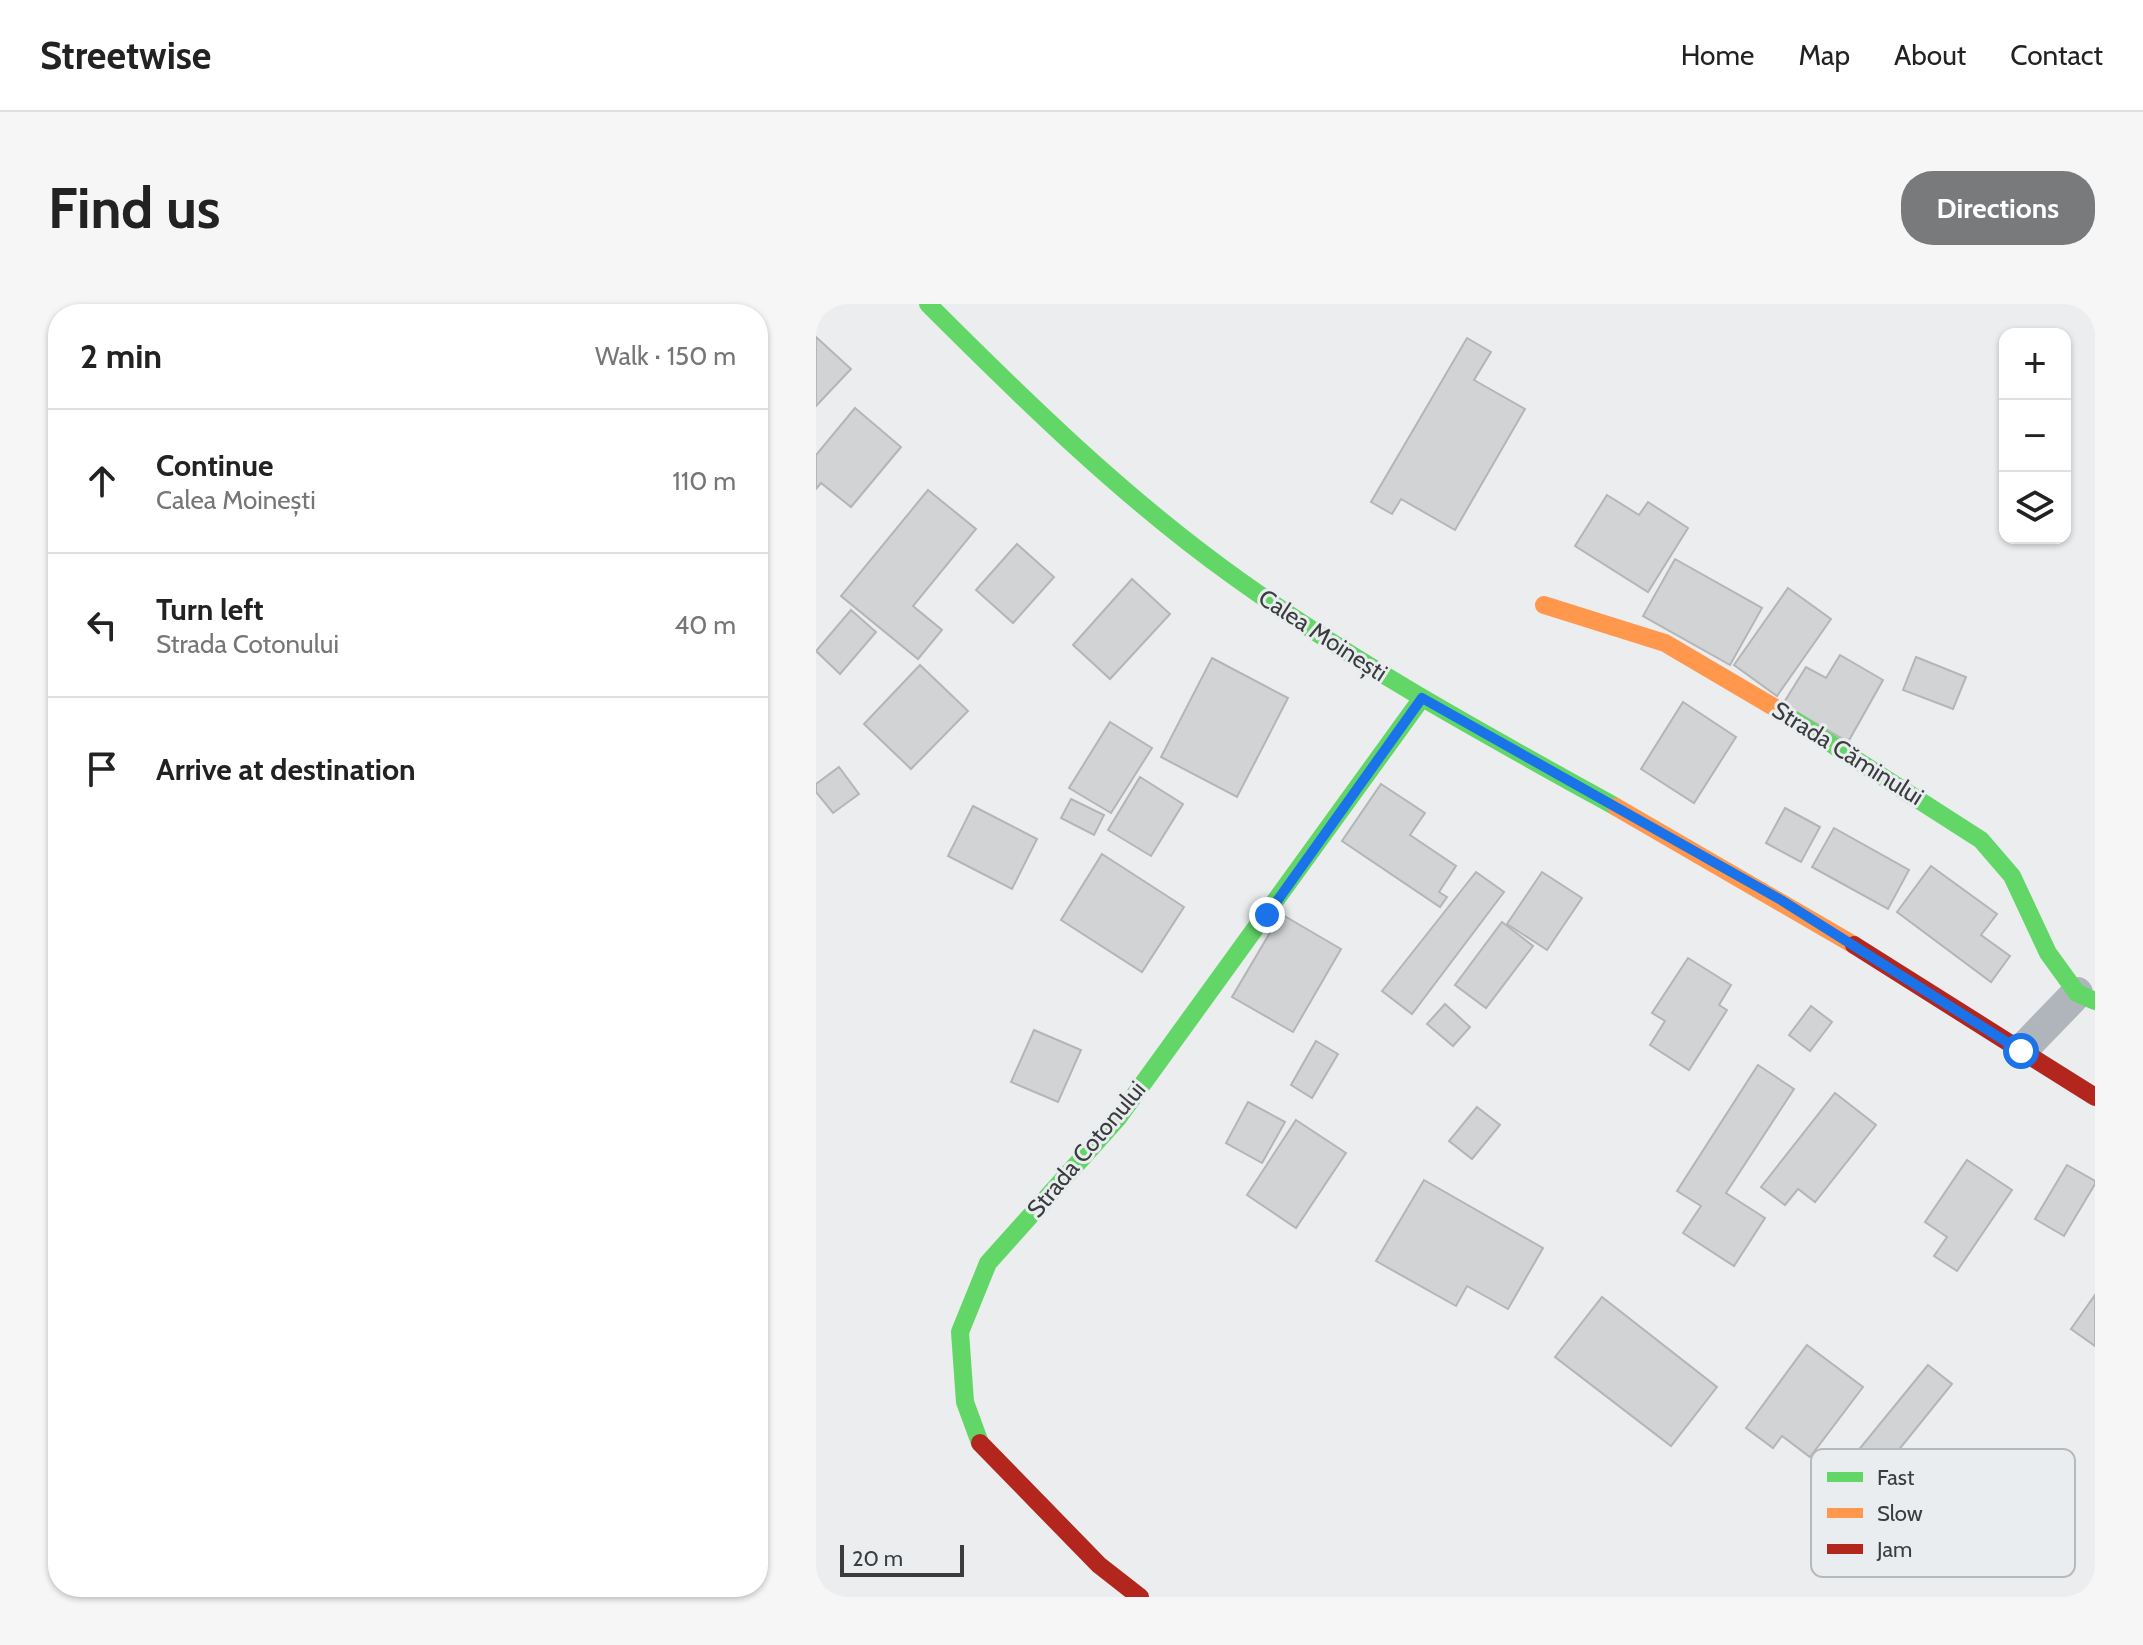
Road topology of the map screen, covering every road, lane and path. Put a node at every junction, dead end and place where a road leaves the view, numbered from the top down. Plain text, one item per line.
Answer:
1 (928, 304) edge
2 (1544, 605) dead end
3 (1422, 698) junction
4 (2086, 997) edge
5 (2021, 1051) junction
6 (2095, 1097) edge
7 (1140, 1597) edge

1 - 3 street, Calea Moinești
2 - 4 street, Strada Căminului
3 - 5 street, Calea Moinești
3 - 7 street, Strada Cotonului
4 - 5 street, Strada Căminului
5 - 6 street, Calea Moinești

